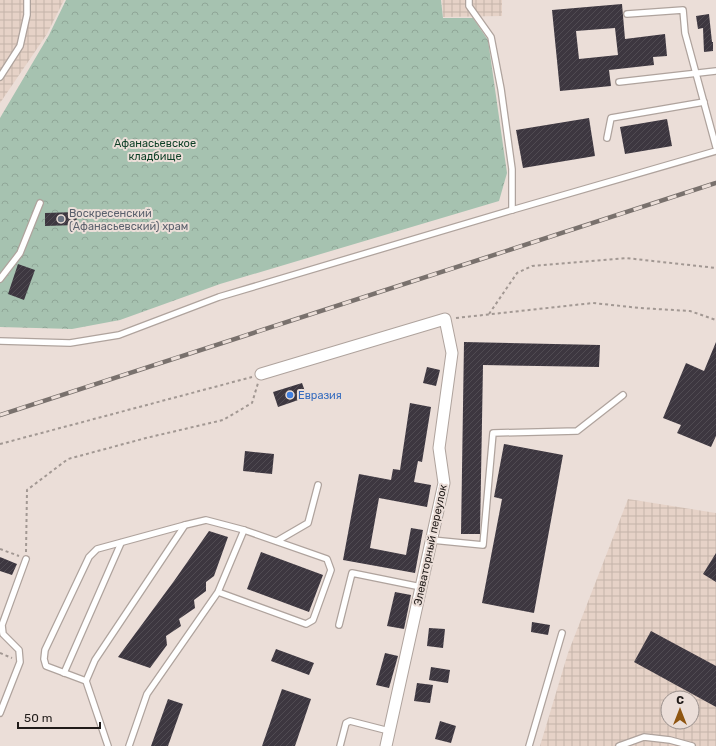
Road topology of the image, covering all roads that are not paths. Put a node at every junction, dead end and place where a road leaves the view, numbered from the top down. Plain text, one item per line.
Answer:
1 (27, 0) edge
2 (469, 0) edge
3 (627, 14) dead end
4 (716, 70) edge
5 (696, 73) junction
6 (0, 77) edge
7 (619, 82) dead end
8 (704, 102) junction
9 (607, 138) dead end
10 (716, 147) edge
11 (716, 151) edge
12 (40, 203) dead end
13 (512, 210) junction
14 (0, 279) edge
15 (0, 341) edge
16 (261, 374) road end
17 (623, 394) dead end
18 (318, 485) dead end
19 (185, 525) junction
20 (244, 530) junction
21 (432, 540) junction
22 (121, 542) junction
23 (277, 542) junction
24 (26, 559) road end
25 (421, 587) junction
26 (218, 592) junction
27 (339, 625) dead end
28 (562, 633) dead end
29 (64, 673) junction
30 (86, 681) junction
31 (0, 712) edge
32 (389, 731) junction
33 (108, 746) edge
34 (129, 746) edge
35 (340, 746) edge
36 (386, 746) edge
37 (530, 746) edge
38 (619, 746) edge
39 (692, 746) edge

1 - 6 lane
2 - 13 lane
3 - 5 lane
4 - 5 lane
5 - 7 lane
5 - 8 lane
8 - 9 lane
8 - 10 lane
11 - 13 lane
12 - 14 lane
13 - 15 lane
16 - 21 street, Элеваторный переулок
17 - 21 lane
18 - 23 lane
19 - 20 lane
19 - 22 lane
19 - 30 lane
20 - 23 lane
20 - 26 lane
21 - 25 street, Элеваторный переулок
22 - 29 lane
22 - 29 lane
23 - 26 lane
24 - 31 lane
25 - 27 lane
25 - 32 street, Элеваторный переулок
26 - 34 lane
28 - 37 lane
29 - 30 lane
30 - 33 lane
32 - 35 lane
32 - 36 street, Элеваторный переулок
38 - 39 lane

